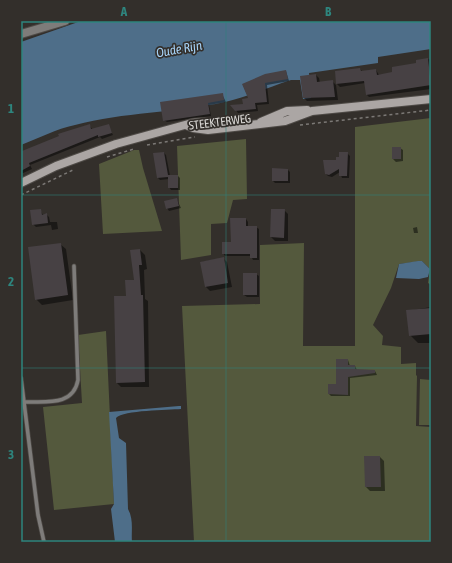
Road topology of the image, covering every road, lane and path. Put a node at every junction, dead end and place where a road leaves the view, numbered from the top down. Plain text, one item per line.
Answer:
1 (65, 21) edge
2 (21, 34) edge
3 (431, 99) edge
4 (431, 110) edge
5 (298, 125) dead end
6 (201, 136) dead end
7 (142, 146) dead end
8 (136, 148) dead end
9 (102, 159) dead end
10 (76, 168) dead end
11 (21, 183) edge
12 (21, 194) edge
13 (74, 266) dead end
14 (21, 378) edge
15 (24, 402) junction
16 (44, 542) edge

1 - 2 street
3 - 11 main road, STEEKTERWEG
4 - 5 path
6 - 7 path, STEEKTERWEG
8 - 9 path
10 - 12 path
13 - 15 lane
14 - 15 lane
15 - 16 lane

